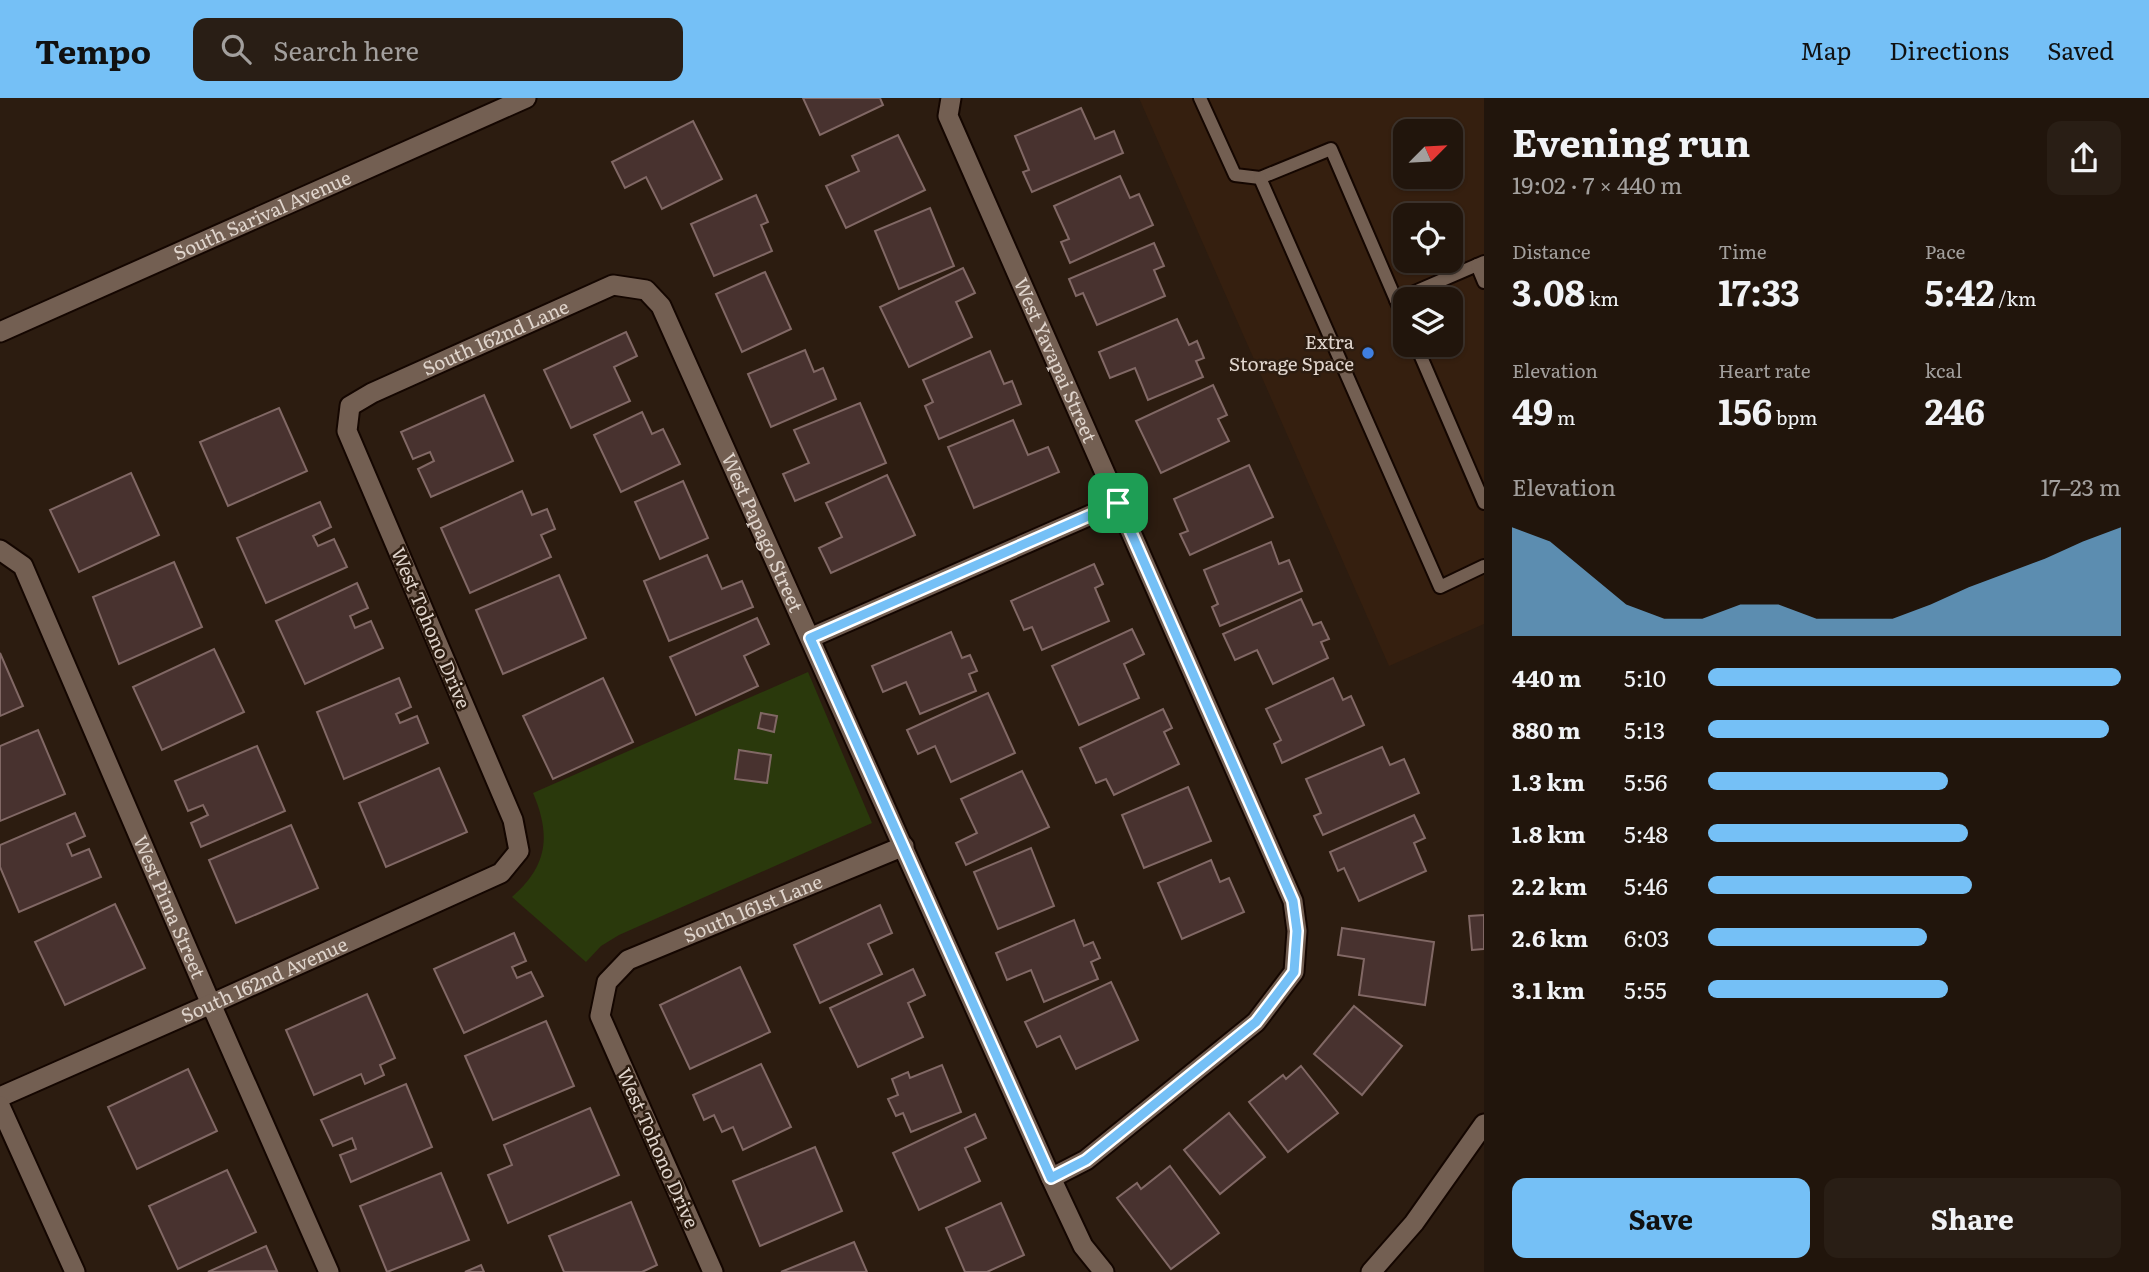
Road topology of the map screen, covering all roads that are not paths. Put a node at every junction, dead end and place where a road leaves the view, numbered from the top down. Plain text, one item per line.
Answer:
1 (526, 98) edge
2 (951, 98) edge
3 (1200, 98) edge
4 (1260, 178) junction
5 (1480, 263) edge
6 (1484, 282) edge
7 (1426, 287) edge
8 (646, 290) joint
9 (1393, 293) edge
10 (0, 331) edge
11 (1421, 357) edge
12 (350, 405) joint
13 (1484, 502) edge
14 (1118, 503) junction
15 (0, 550) edge
16 (1484, 566) edge
17 (810, 638) junction
18 (904, 846) junction
19 (519, 851) joint
20 (607, 982) joint
21 (211, 1004) junction
22 (0, 1097) edge
23 (0, 1106) edge
24 (1484, 1124) edge
25 (1051, 1178) junction
26 (75, 1272) edge
27 (330, 1272) edge
28 (713, 1272) edge
29 (1104, 1272) edge
30 (1371, 1272) edge

1 - 10 street, South Sarival Avenue
2 - 14 street, West Yavapai Street
3 - 4 lane
4 - 9 lane
4 - 16 lane
5 - 6 lane
5 - 7 lane
8 - 12 street, South 162nd Lane
8 - 17 street, West Papago Street
11 - 13 lane
12 - 19 street, West Tohono Drive
14 - 17 street
14 - 25 street, West Yavapai Street
15 - 21 street, West Pima Street
17 - 18 street, West Papago Street
18 - 20 street, South 161st Lane
18 - 25 street, West Papago Street
19 - 21 street, South 162nd Avenue
20 - 28 street, West Tohono Drive
21 - 22 street, South 162nd Avenue
21 - 27 street, West Pima Street
23 - 26 street
24 - 30 street
25 - 29 street, West Papago Street

